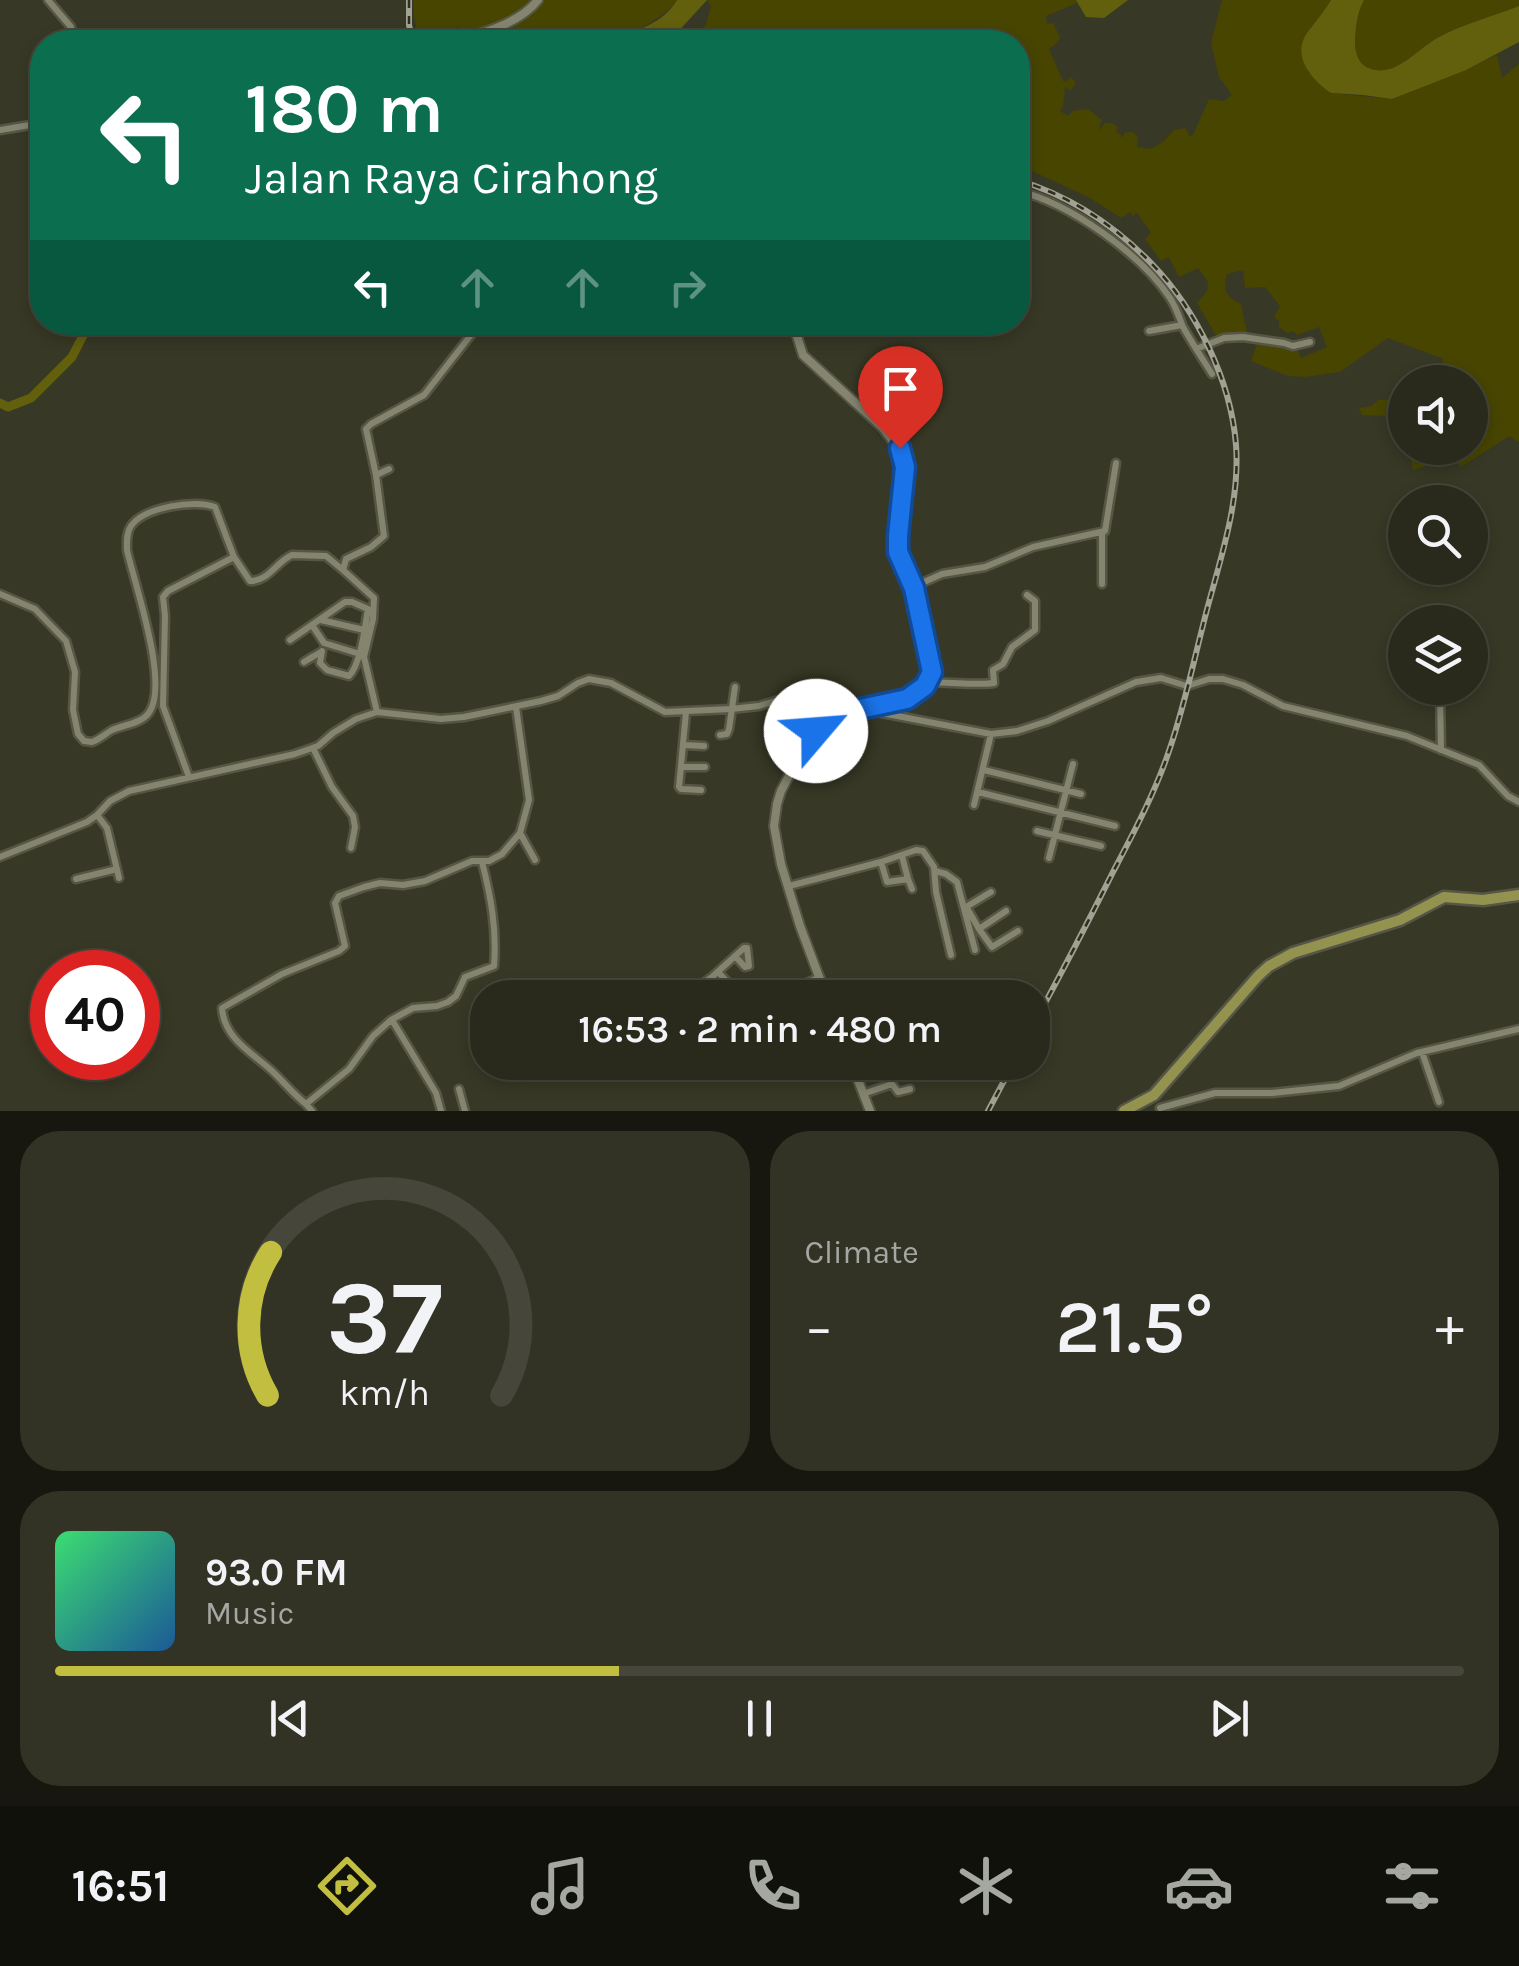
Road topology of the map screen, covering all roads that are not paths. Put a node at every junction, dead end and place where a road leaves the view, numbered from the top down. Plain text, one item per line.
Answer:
1 (48, 0) edge
2 (538, 0) edge
3 (72, 30) edge
4 (487, 30) edge
5 (30, 125) edge
6 (0, 130) edge
7 (1030, 194) edge
8 (1182, 325) junction
9 (1149, 331) dead end
10 (471, 335) edge
11 (796, 335) edge
12 (1310, 342) dead end
13 (1196, 348) junction
14 (1212, 374) dead end
15 (1116, 463) dead end
16 (389, 468) dead end
17 (376, 475) junction
18 (1102, 533) junction
19 (234, 557) junction
20 (343, 570) junction
21 (1102, 584) dead end
22 (914, 588) junction
23 (0, 594) edge
24 (1027, 596) dead end
25 (320, 619) junction
26 (312, 625) junction
27 (364, 630) junction
28 (290, 640) dead end
29 (330, 646) junction
30 (322, 651) junction
31 (361, 655) junction
32 (312, 657) dead end
33 (926, 683) junction
34 (735, 687) dead end
35 (158, 704) junction
36 (1440, 705) edge
37 (516, 706) junction
38 (731, 709) junction
39 (860, 709) junction
40 (377, 712) junction
41 (686, 712) junction
42 (816, 731) junction
43 (991, 734) junction
44 (720, 736) dead end
45 (685, 744) junction
46 (704, 746) dead end
47 (313, 748) junction
48 (1441, 750) junction
49 (1073, 764) dead end
50 (682, 767) junction
51 (705, 768) dead end
52 (984, 770) junction
53 (189, 777) junction
54 (702, 790) dead end
55 (1066, 791) junction
56 (978, 792) junction
57 (1080, 794) dead end
58 (1519, 802) edge
59 (974, 805) dead end
60 (1061, 813) junction
61 (97, 816) junction
62 (1115, 826) dead end
63 (1037, 831) dead end
64 (520, 833) junction
65 (1055, 836) junction
66 (1101, 846) dead end
67 (351, 848) dead end
68 (902, 855) junction
69 (0, 856) edge
70 (1049, 858) dead end
71 (535, 860) dead end
72 (482, 862) junction
73 (882, 862) junction
74 (935, 870) junction
75 (908, 878) junction
76 (76, 880) dead end
77 (789, 886) junction
78 (912, 889) dead end
79 (991, 892) dead end
80 (1519, 895) edge
81 (966, 907) junction
82 (1006, 911) dead end
83 (979, 929) junction
84 (1018, 931) dead end
85 (976, 950) dead end
86 (951, 955) dead end
87 (735, 956) dead end
88 (718, 972) junction
89 (820, 978) joint
90 (708, 980) edge
91 (725, 980) edge
92 (815, 980) edge
93 (392, 1020) junction
94 (1519, 1029) edge
95 (1422, 1052) junction
96 (858, 1080) edge
97 (910, 1089) dead end
98 (459, 1090) dead end
99 (863, 1094) junction
100 (1154, 1095) junction
101 (1439, 1102) dead end
102 (309, 1108) edge
103 (1161, 1109) edge
104 (441, 1111) edge
105 (465, 1111) edge
106 (870, 1111) edge
107 (1124, 1111) edge

1 - 3 street
2 - 4 street
5 - 6 street
7 - 8 street
8 - 9 street
8 - 13 street
10 - 17 street
11 - 22 street
12 - 13 street
13 - 14 street
15 - 18 street
16 - 17 street
17 - 20 street
18 - 21 street
18 - 22 street
19 - 20 street
19 - 35 street
19 - 35 street
20 - 31 street
22 - 33 street
23 - 35 street
24 - 33 street
25 - 26 street
25 - 27 street
25 - 27 street
26 - 28 street
26 - 29 street
27 - 31 street
29 - 30 street
29 - 31 street
30 - 31 street
30 - 32 street
31 - 40 street
33 - 39 street
34 - 38 street
35 - 53 street
36 - 48 street
37 - 40 street
37 - 41 street
37 - 64 street
38 - 41 street
38 - 42 street
38 - 44 street
39 - 42 street
39 - 43 street
40 - 47 street
41 - 45 street
42 - 77 street
43 - 48 street
43 - 52 street
45 - 46 street
45 - 50 street
47 - 53 street
47 - 67 street
48 - 58 street
49 - 55 street
50 - 51 street
50 - 54 street
52 - 55 street
52 - 56 street
53 - 61 street
55 - 57 street
55 - 60 street
56 - 59 street
56 - 60 street
60 - 62 street
60 - 65 street
61 - 69 street
61 - 76 street
63 - 65 street
64 - 71 street
64 - 72 street
65 - 66 street
65 - 70 street
68 - 73 street
68 - 74 street
68 - 75 street
72 - 93 street
72 - 102 street
73 - 75 street
73 - 77 street
74 - 81 street
74 - 86 street
75 - 78 street
77 - 89 street
79 - 81 street
80 - 100 main road
81 - 83 street
81 - 85 street
82 - 83 street
83 - 84 street
87 - 88 street
88 - 90 street
88 - 91 street
89 - 92 street
93 - 102 street
93 - 104 street
94 - 95 street
95 - 101 street
95 - 103 street
96 - 99 street
97 - 99 street
98 - 105 street
99 - 106 street
100 - 103 street
100 - 107 main road

